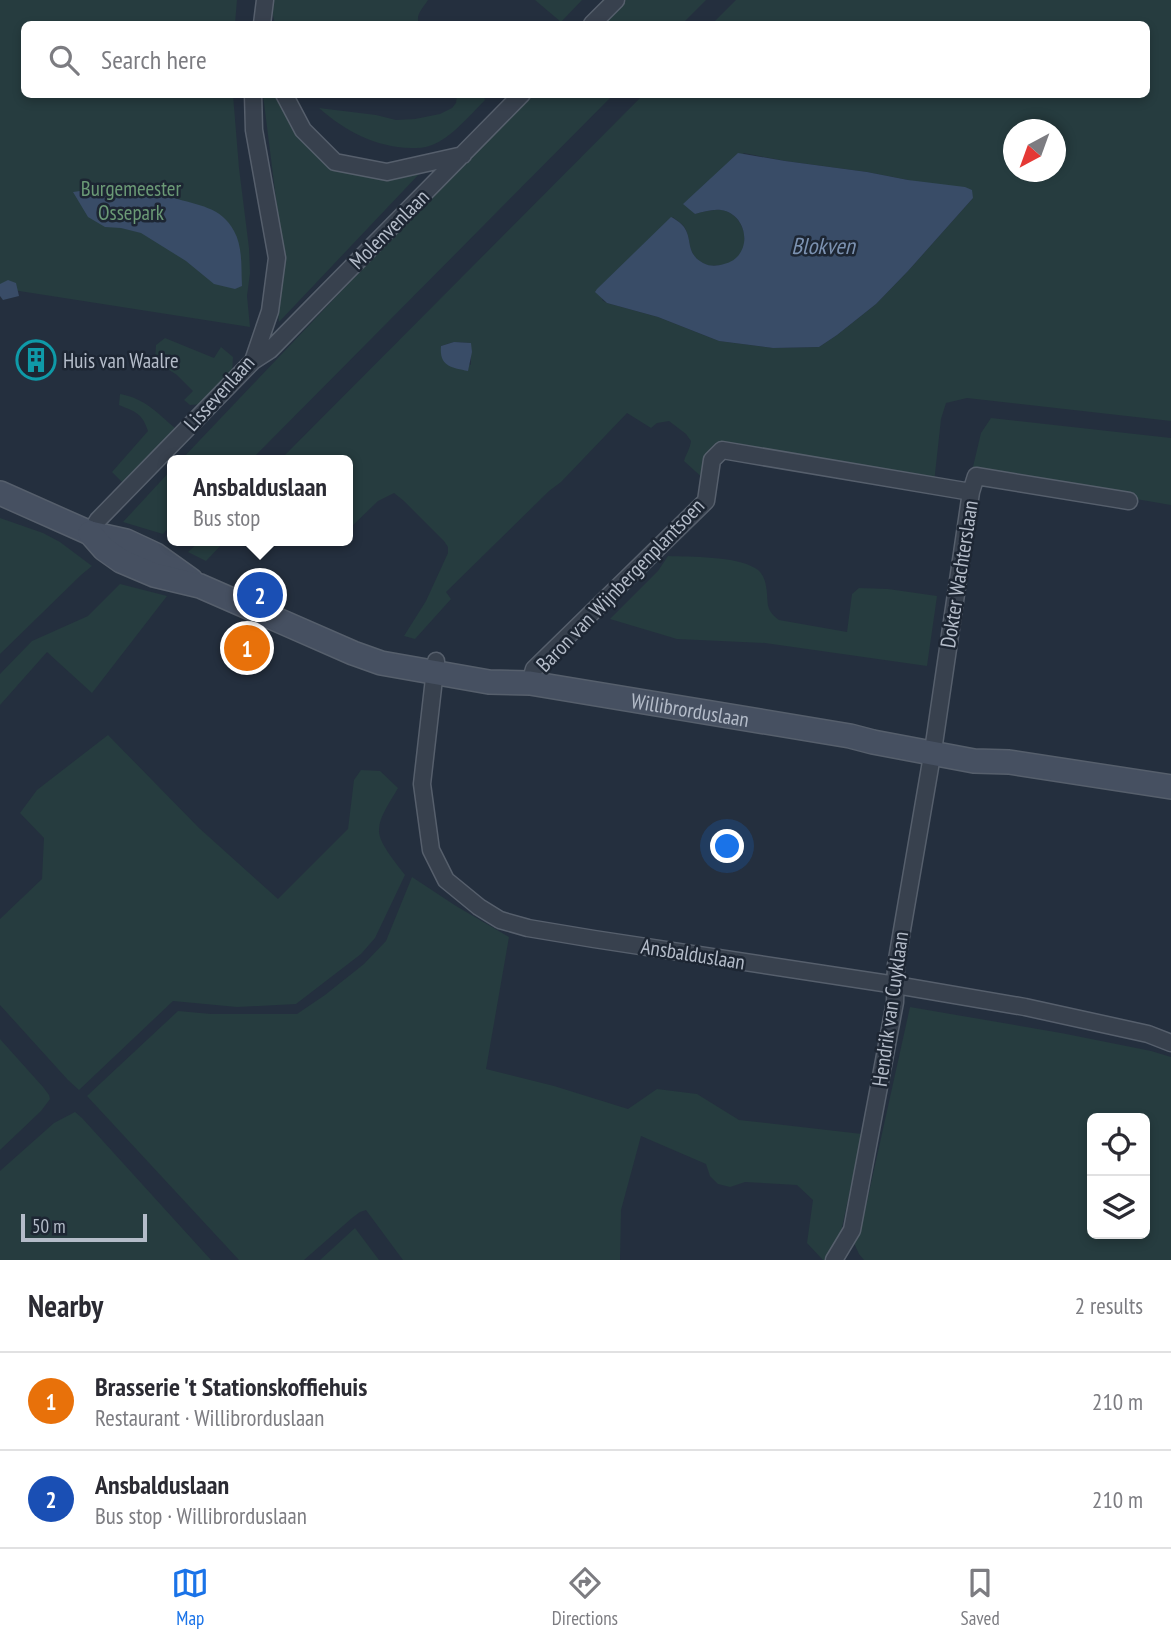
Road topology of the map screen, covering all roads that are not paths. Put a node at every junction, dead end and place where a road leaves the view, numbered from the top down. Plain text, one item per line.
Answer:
1 (265, 0) edge
2 (616, 0) edge
3 (262, 21) edge
4 (595, 21) edge
5 (254, 98) edge
6 (286, 98) edge
7 (518, 98) edge
8 (463, 155) junction
9 (253, 361) junction
10 (971, 492) junction
11 (0, 493) edge
12 (1129, 501) dead end
13 (90, 533) junction
14 (435, 667) junction
15 (530, 683) junction
16 (933, 749) junction
17 (1171, 787) edge
18 (896, 985) junction
19 (1171, 1043) edge
20 (834, 1260) edge

1 - 3 street
2 - 4 street
5 - 9 street, Lissevenlaan
6 - 8 street
7 - 8 street, Molenvenlaan
8 - 9 street, Molenvenlaan
9 - 13 street, Lissevenlaan
10 - 12 street, Dokter Wachterslaan
10 - 15 street, Baron van Wijnbergenplantsoen
10 - 16 street, Dokter Wachterslaan
11 - 13 main road
13 - 14 main road, Willibrorduslaan
14 - 15 main road, Willibrorduslaan
14 - 18 street, Ansbalduslaan
15 - 16 main road, Willibrorduslaan
16 - 17 main road, Willibrorduslaan
16 - 18 street, Hendrik van Cuyklaan
18 - 19 street, Ansbalduslaan
18 - 20 street, Hendrik van Cuyklaan

